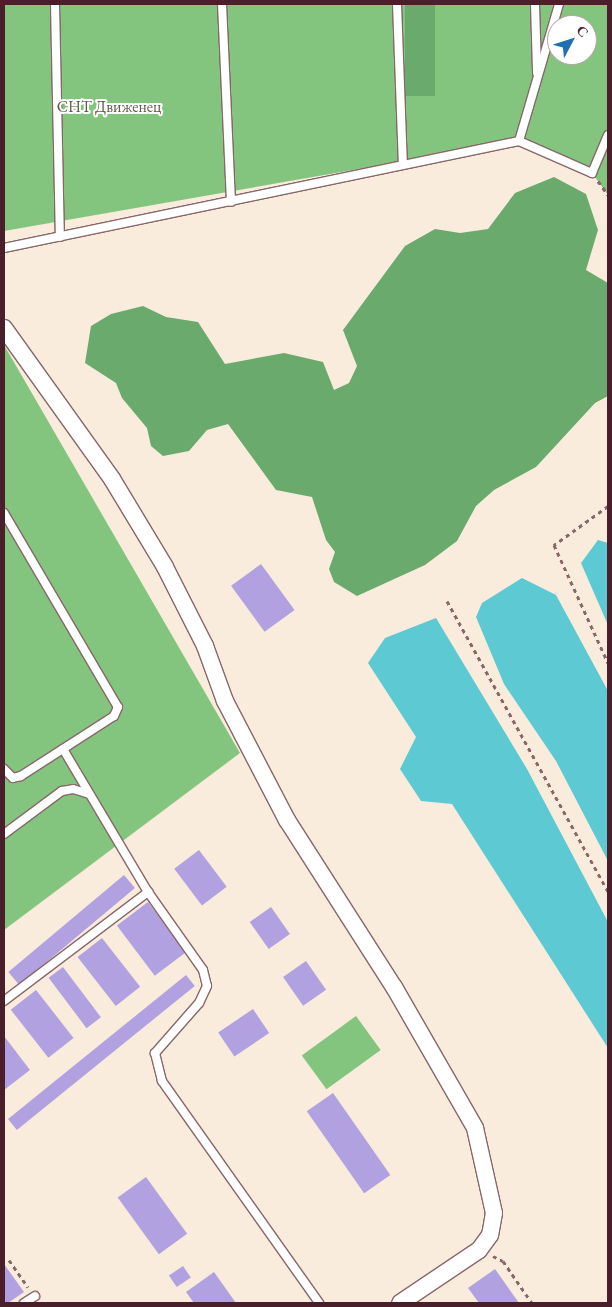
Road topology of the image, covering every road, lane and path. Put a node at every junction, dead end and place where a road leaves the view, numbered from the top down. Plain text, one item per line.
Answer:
1 (55, 4) edge
2 (222, 4) edge
3 (397, 4) edge
4 (534, 4) edge
5 (559, 4) edge
6 (537, 80) junction
7 (608, 135) edge
8 (519, 141) junction
9 (403, 164) junction
10 (231, 202) junction
11 (60, 237) junction
12 (4, 248) edge
13 (4, 328) edge
14 (608, 506) edge
15 (4, 513) edge
16 (447, 601) dead end
17 (608, 663) edge
18 (63, 749) junction
19 (4, 768) edge
20 (90, 795) junction
21 (4, 834) edge
22 (608, 891) edge
23 (148, 892) junction
24 (4, 1001) edge
25 (479, 1250) junction
26 (9, 1260) dead end
27 (35, 1296) joint
28 (24, 1303) edge
29 (320, 1303) edge
30 (400, 1303) edge
31 (532, 1303) edge

1 - 11 lane
2 - 10 lane
3 - 9 lane
4 - 6 lane
5 - 6 lane
6 - 8 lane
7 - 8 lane
8 - 9 lane
9 - 10 lane
10 - 11 lane
11 - 12 lane
13 - 25 street
14 - 17 path
15 - 18 lane
16 - 22 path
18 - 19 lane
18 - 20 lane
20 - 21 lane
20 - 23 lane
23 - 24 lane
23 - 29 lane
25 - 30 street
25 - 31 path
26 - 27 path
27 - 28 lane

